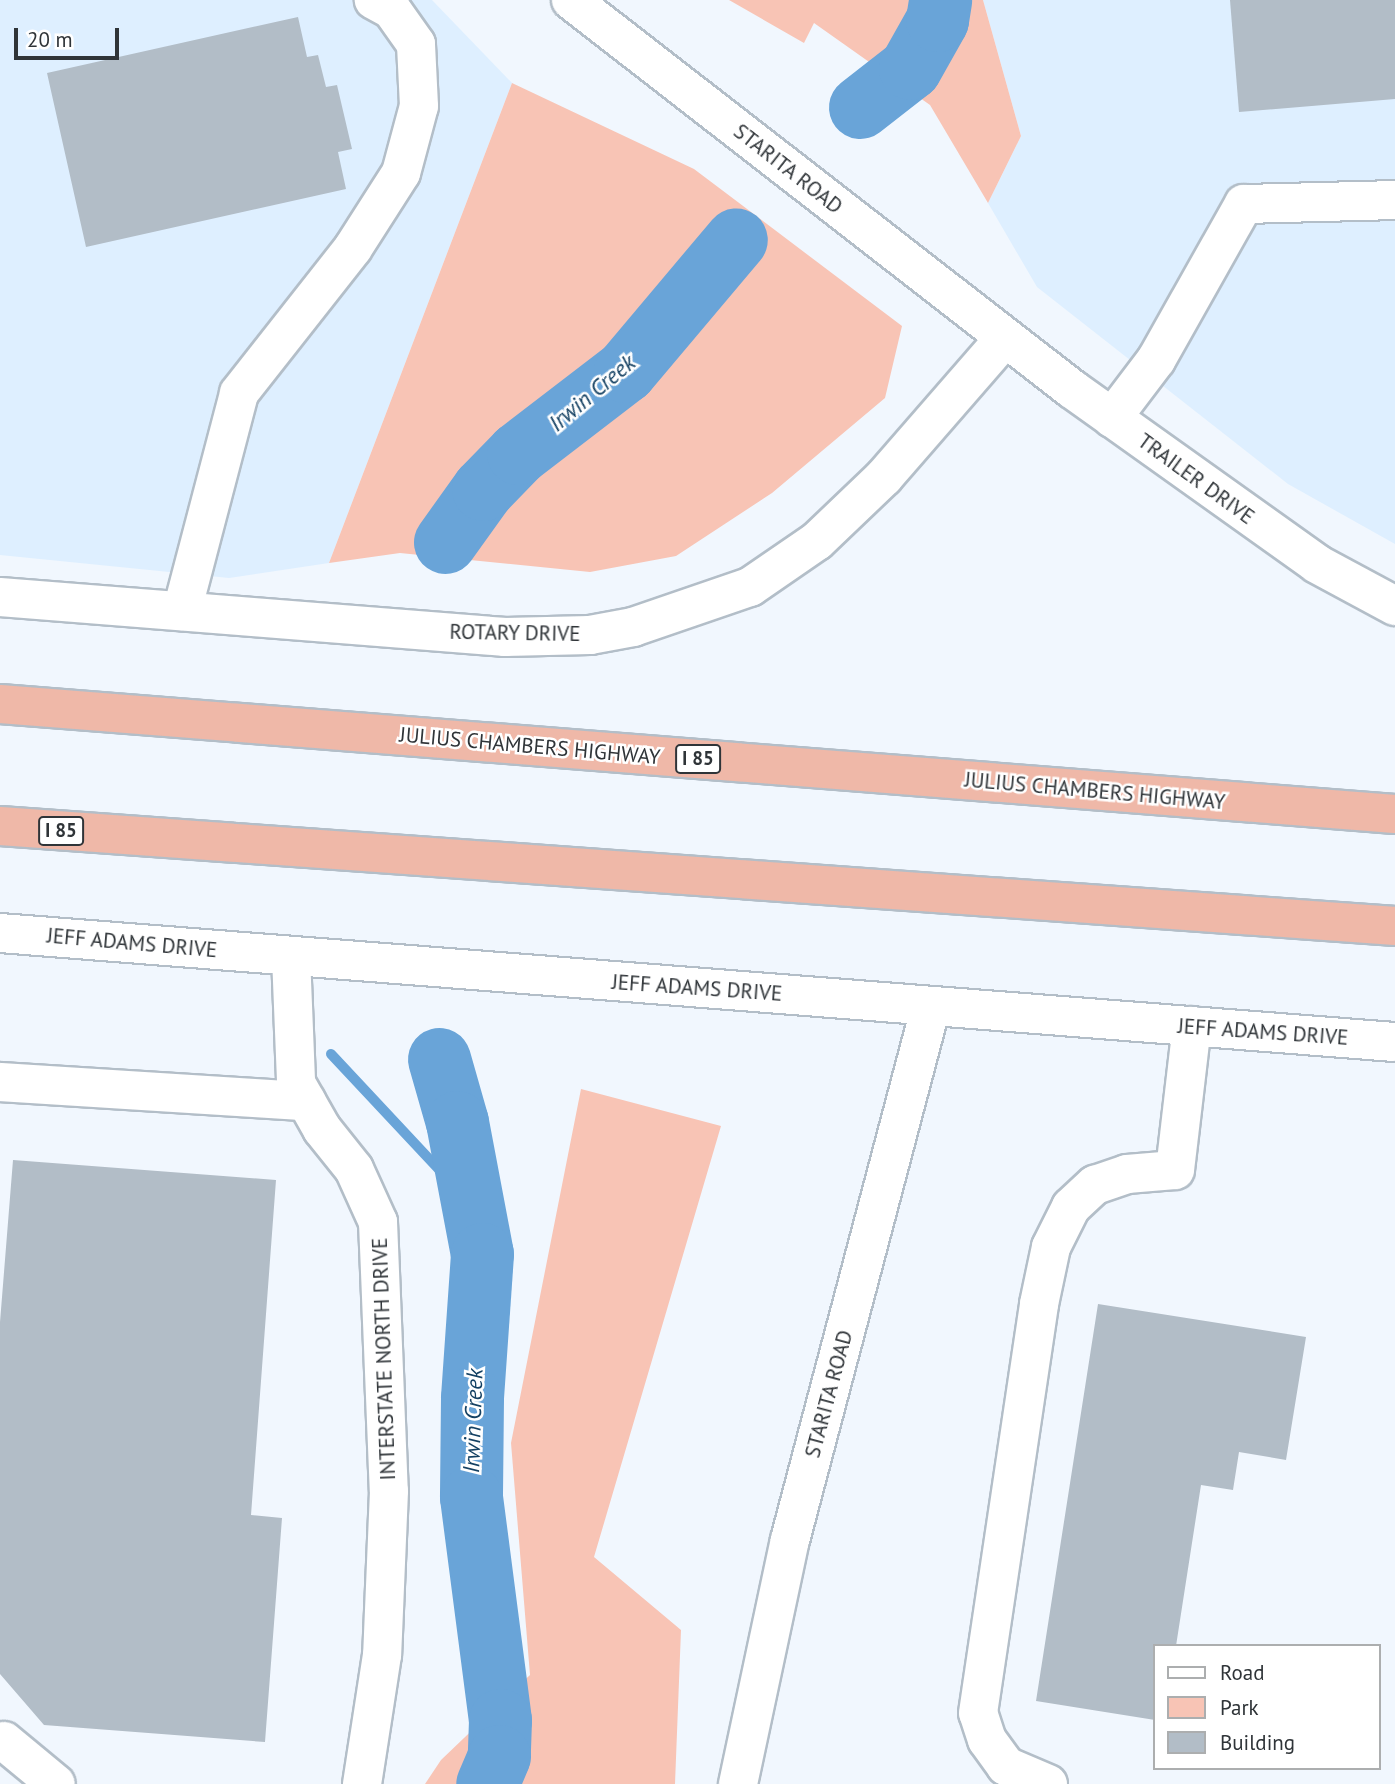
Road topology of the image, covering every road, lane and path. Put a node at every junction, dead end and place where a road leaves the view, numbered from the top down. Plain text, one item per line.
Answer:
1 (374, 0) edge
2 (571, 0) edge
3 (1395, 200) edge
4 (1005, 338) junction
5 (1112, 418) junction
6 (0, 597) edge
7 (1395, 606) edge
8 (182, 611) junction
9 (0, 704) edge
10 (1395, 814) edge
11 (0, 826) edge
12 (1395, 926) edge
13 (0, 933) edge
14 (291, 956) junction
15 (931, 1006) junction
16 (1192, 1026) junction
17 (1395, 1042) edge
18 (0, 1082) edge
19 (306, 1101) junction
20 (1, 1742) edge
21 (56, 1784) edge
22 (362, 1784) edge
23 (738, 1784) edge
24 (1048, 1784) edge

1 - 8 street
2 - 4 street, STARITA ROAD
3 - 5 street
4 - 5 street, TRAILER DRIVE
4 - 8 street, ROTARY DRIVE
5 - 7 street, TRAILER DRIVE
6 - 8 street, ROTARY DRIVE
9 - 10 highway, JULIUS CHAMBERS HIGHWAY / I 85
11 - 12 highway, I 85
13 - 14 street, JEFF ADAMS DRIVE
14 - 15 street, JEFF ADAMS DRIVE
14 - 19 street, INTERSTATE NORTH DRIVE
15 - 16 street, JEFF ADAMS DRIVE
15 - 23 street, STARITA ROAD
16 - 17 street, JEFF ADAMS DRIVE
16 - 24 street
18 - 19 street
19 - 22 street, INTERSTATE NORTH DRIVE
20 - 21 street

